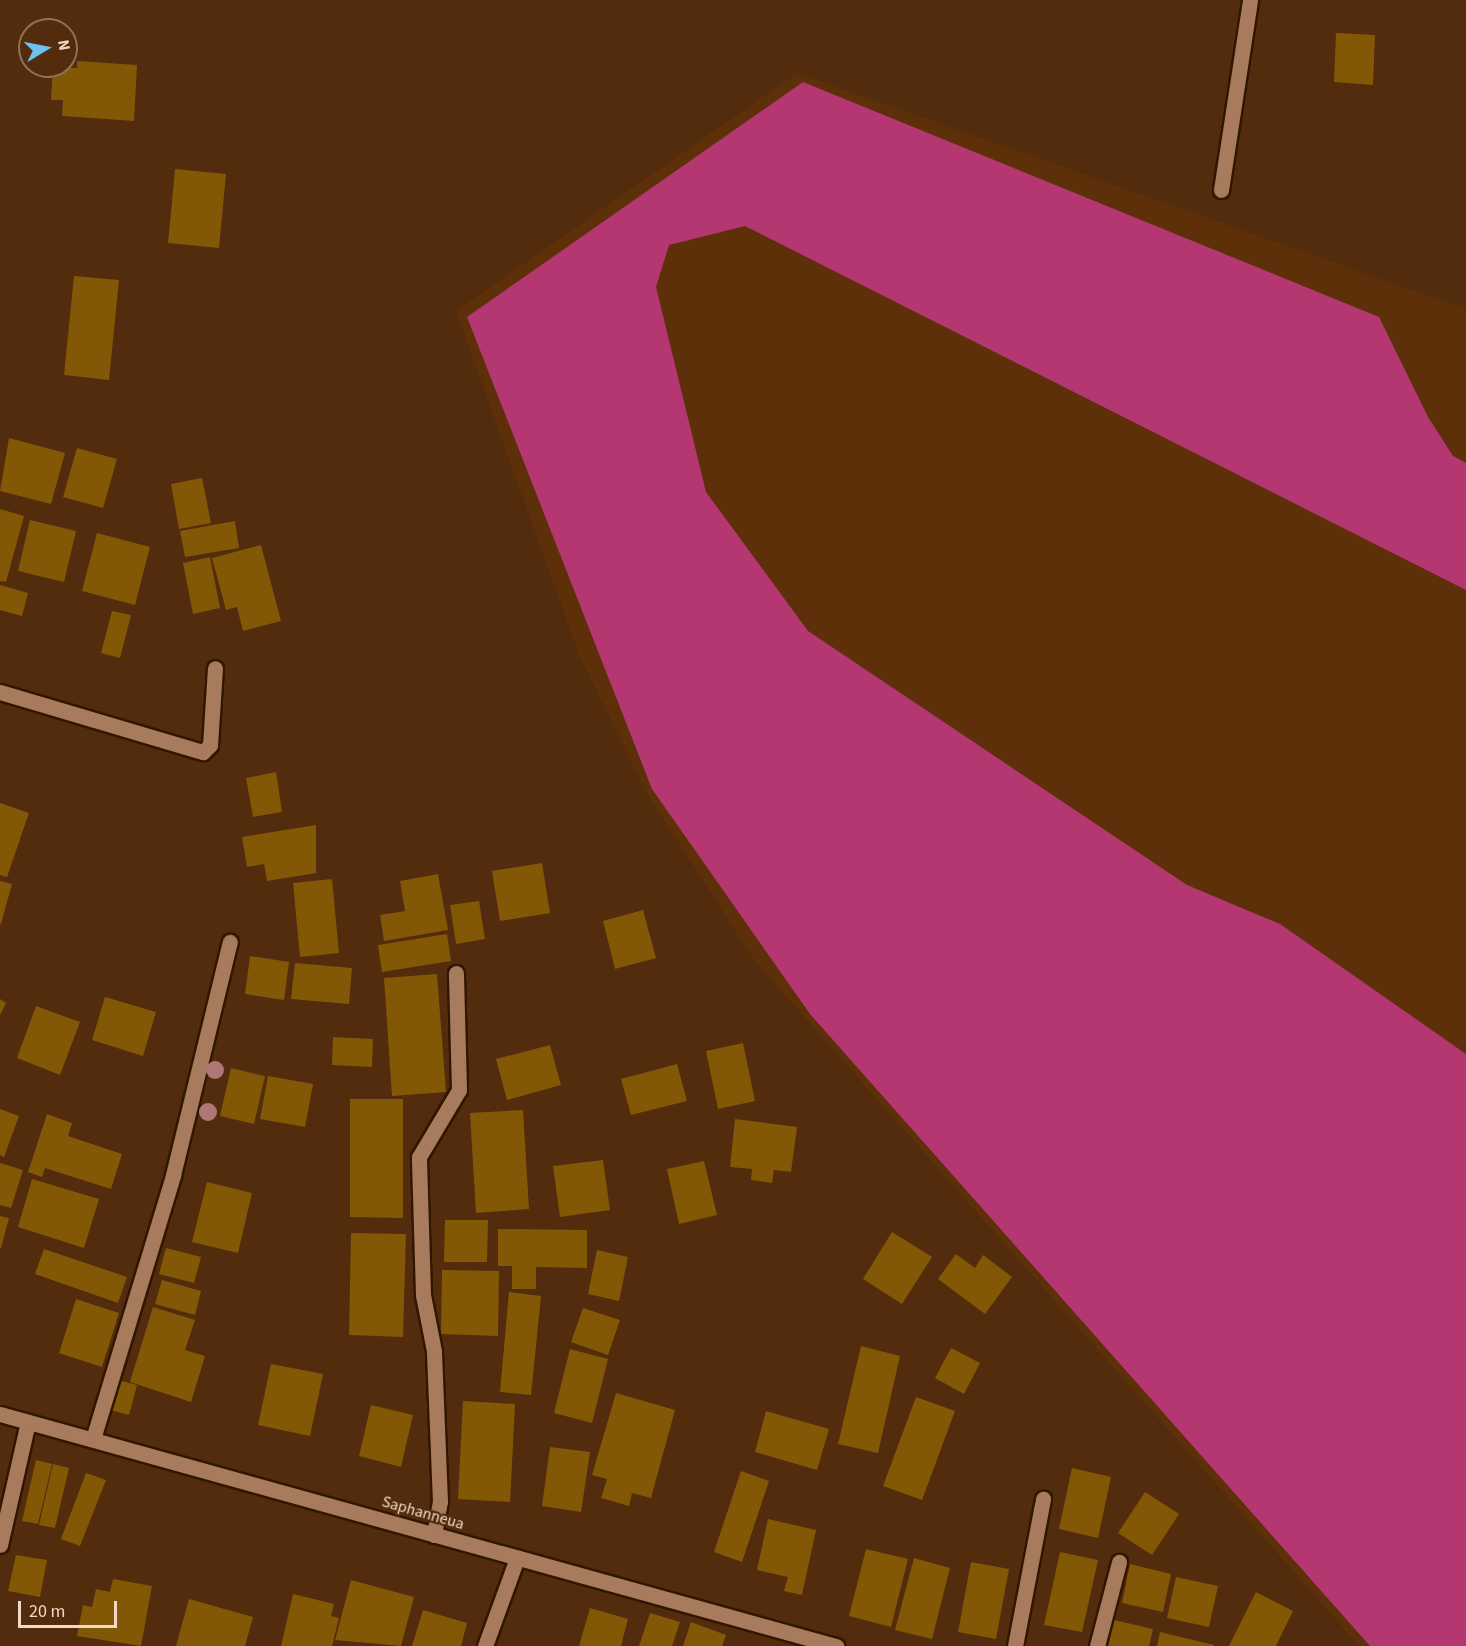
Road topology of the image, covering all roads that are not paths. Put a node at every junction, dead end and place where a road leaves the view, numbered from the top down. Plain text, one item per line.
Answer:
1 (1250, 0) edge
2 (1221, 190) dead end
3 (215, 668) dead end
4 (0, 692) edge
5 (230, 942) dead end
6 (456, 973) dead end
7 (0, 1414) edge
8 (28, 1422) junction
9 (93, 1438) junction
10 (1043, 1499) dead end
11 (434, 1535) junction
12 (0, 1545) edge
13 (517, 1558) junction
14 (1119, 1562) dead end
15 (485, 1646) edge
16 (836, 1646) edge
17 (1015, 1646) edge
18 (1098, 1646) edge

1 - 2 street
3 - 4 street
5 - 9 street
6 - 11 street
7 - 8 street, Saphanneua
8 - 9 street, Saphanneua
8 - 12 street
9 - 11 street, Saphanneua
10 - 17 street
11 - 13 street, Saphanneua
13 - 15 street
13 - 16 street, Saphanneua
14 - 18 street

